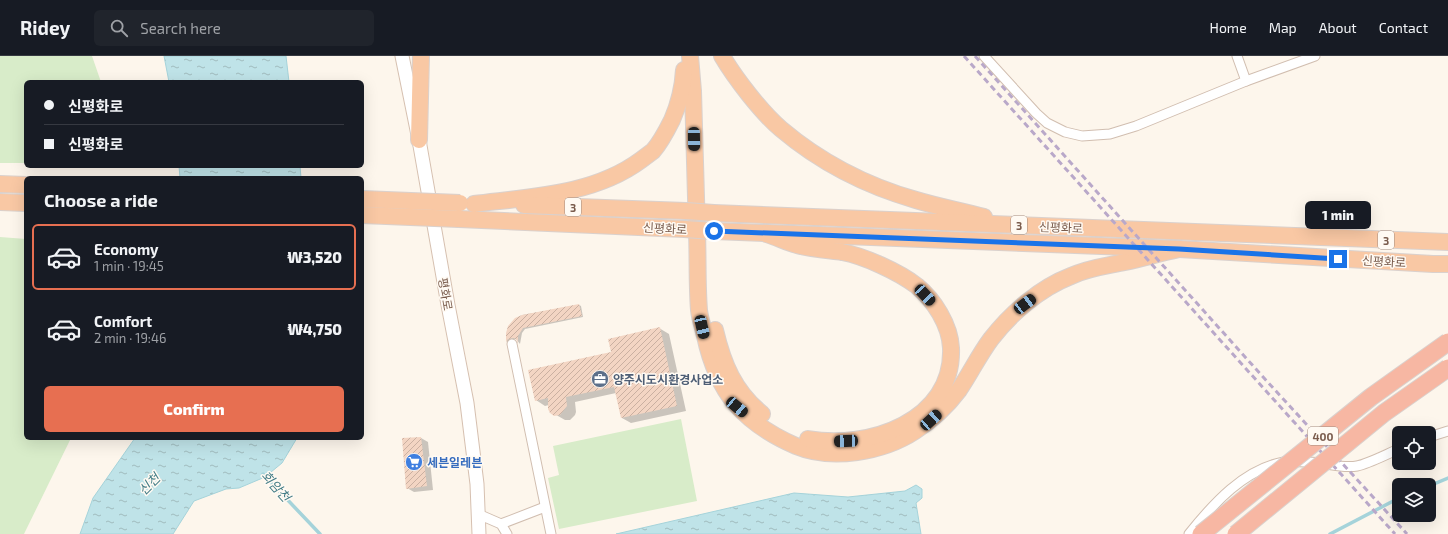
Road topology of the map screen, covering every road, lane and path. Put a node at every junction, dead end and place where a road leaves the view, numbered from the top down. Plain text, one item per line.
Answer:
1 (402, 56) edge
2 (421, 56) edge
3 (683, 56) edge
4 (690, 56) edge
5 (698, 56) edge
6 (722, 56) edge
7 (984, 56) edge
8 (1237, 56) edge
9 (1315, 56) edge
10 (1246, 81) junction
11 (419, 140) junction
12 (0, 184) edge
13 (24, 185) edge
14 (364, 199) edge
15 (0, 202) edge
16 (24, 203) edge
17 (467, 203) junction
18 (364, 215) edge
19 (1032, 226) junction
20 (766, 234) junction
21 (1448, 242) edge
22 (1179, 249) junction
23 (1448, 264) edge
24 (1448, 342) edge
25 (512, 344) dead end
26 (1448, 368) edge
27 (1448, 431) edge
28 (1436, 435) edge
29 (1392, 452) edge
30 (545, 506) junction
31 (478, 514) junction
32 (501, 524) junction
33 (479, 534) edge
34 (507, 534) edge
35 (551, 534) edge
36 (1189, 534) edge
37 (1201, 534) edge
38 (1236, 534) edge

1 - 11 main road, 평화로
2 - 11 highway
3 - 17 highway
4 - 22 highway
5 - 20 highway
6 - 19 highway
7 - 10 street
8 - 10 street
9 - 10 street
11 - 31 main road, 평화로
12 - 13 highway
14 - 17 highway, 신평화로 / 3, bridge
15 - 16 highway
17 - 19 highway, 신평화로 / 3, bridge
18 - 20 highway, 신평화로 / 3, bridge
19 - 21 highway, 신평화로 / 3
20 - 22 highway, 신평화로 / 3
22 - 23 highway, 신평화로 / 3
24 - 37 highway, 400, bridge
25 - 30 street
26 - 38 highway, 400, bridge
27 - 28 street
29 - 36 street
30 - 32 street
30 - 35 street
31 - 32 street
31 - 33 main road, 평화로
32 - 34 street

